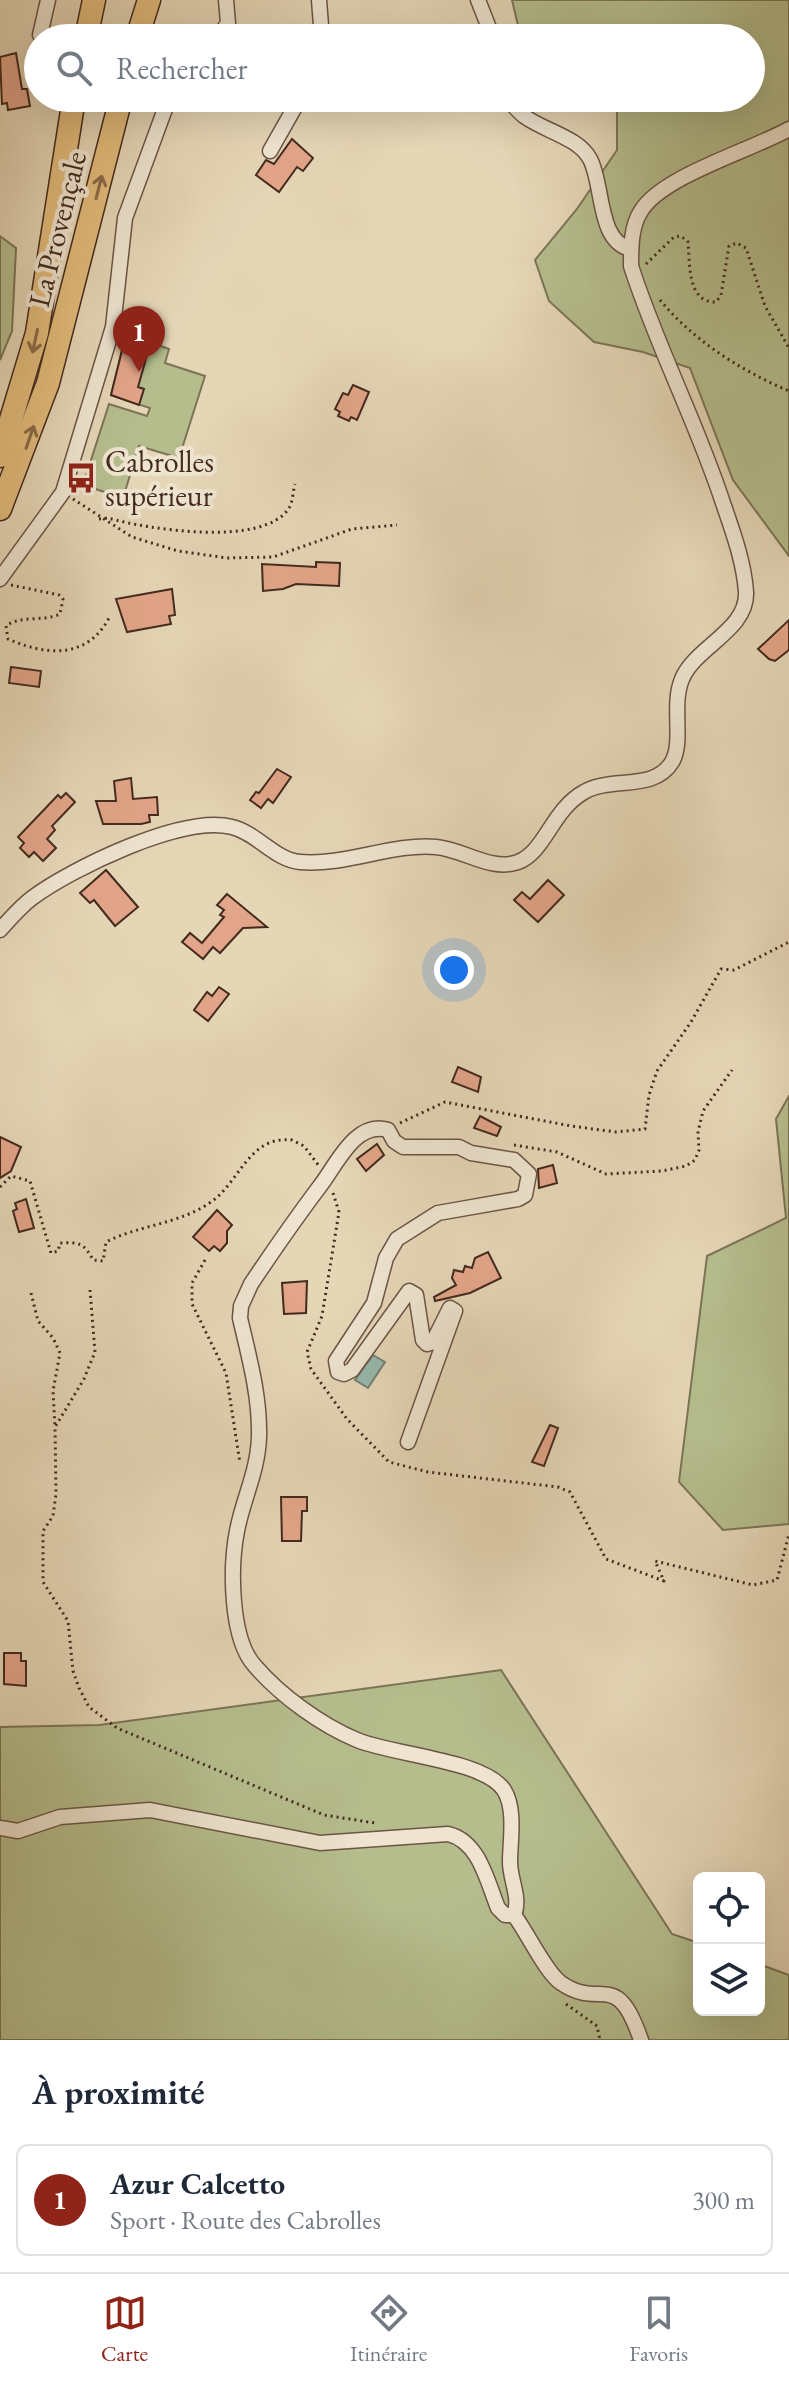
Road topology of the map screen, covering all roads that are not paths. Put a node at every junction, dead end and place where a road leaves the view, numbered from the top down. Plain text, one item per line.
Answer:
1 (48, 0) edge
2 (94, 0) edge
3 (149, 0) edge
4 (226, 0) edge
5 (319, 0) edge
6 (478, 0) edge
7 (43, 24) edge
8 (89, 24) edge
9 (141, 24) edge
10 (227, 24) edge
11 (321, 24) edge
12 (487, 24) edge
13 (72, 112) edge
14 (117, 112) edge
15 (164, 112) edge
16 (292, 112) edge
17 (519, 112) edge
18 (789, 129) edge
19 (270, 151) dead end
20 (631, 249) junction
21 (0, 456) edge
22 (0, 509) edge
23 (0, 581) edge
24 (0, 930) edge
25 (408, 1442) dead end
26 (0, 1828) edge
27 (514, 1915) junction
28 (641, 2040) edge

1 - 7 street
2 - 8 highway
3 - 9 highway
4 - 10 street
5 - 11 street
6 - 12 street
13 -> 21 highway, La Provençale
22 -> 14 highway, La Provençale
15 - 23 street
16 - 19 street
17 - 20 street
18 - 20 street
20 - 24 street
25 - 27 street
26 - 27 street
27 - 28 street

